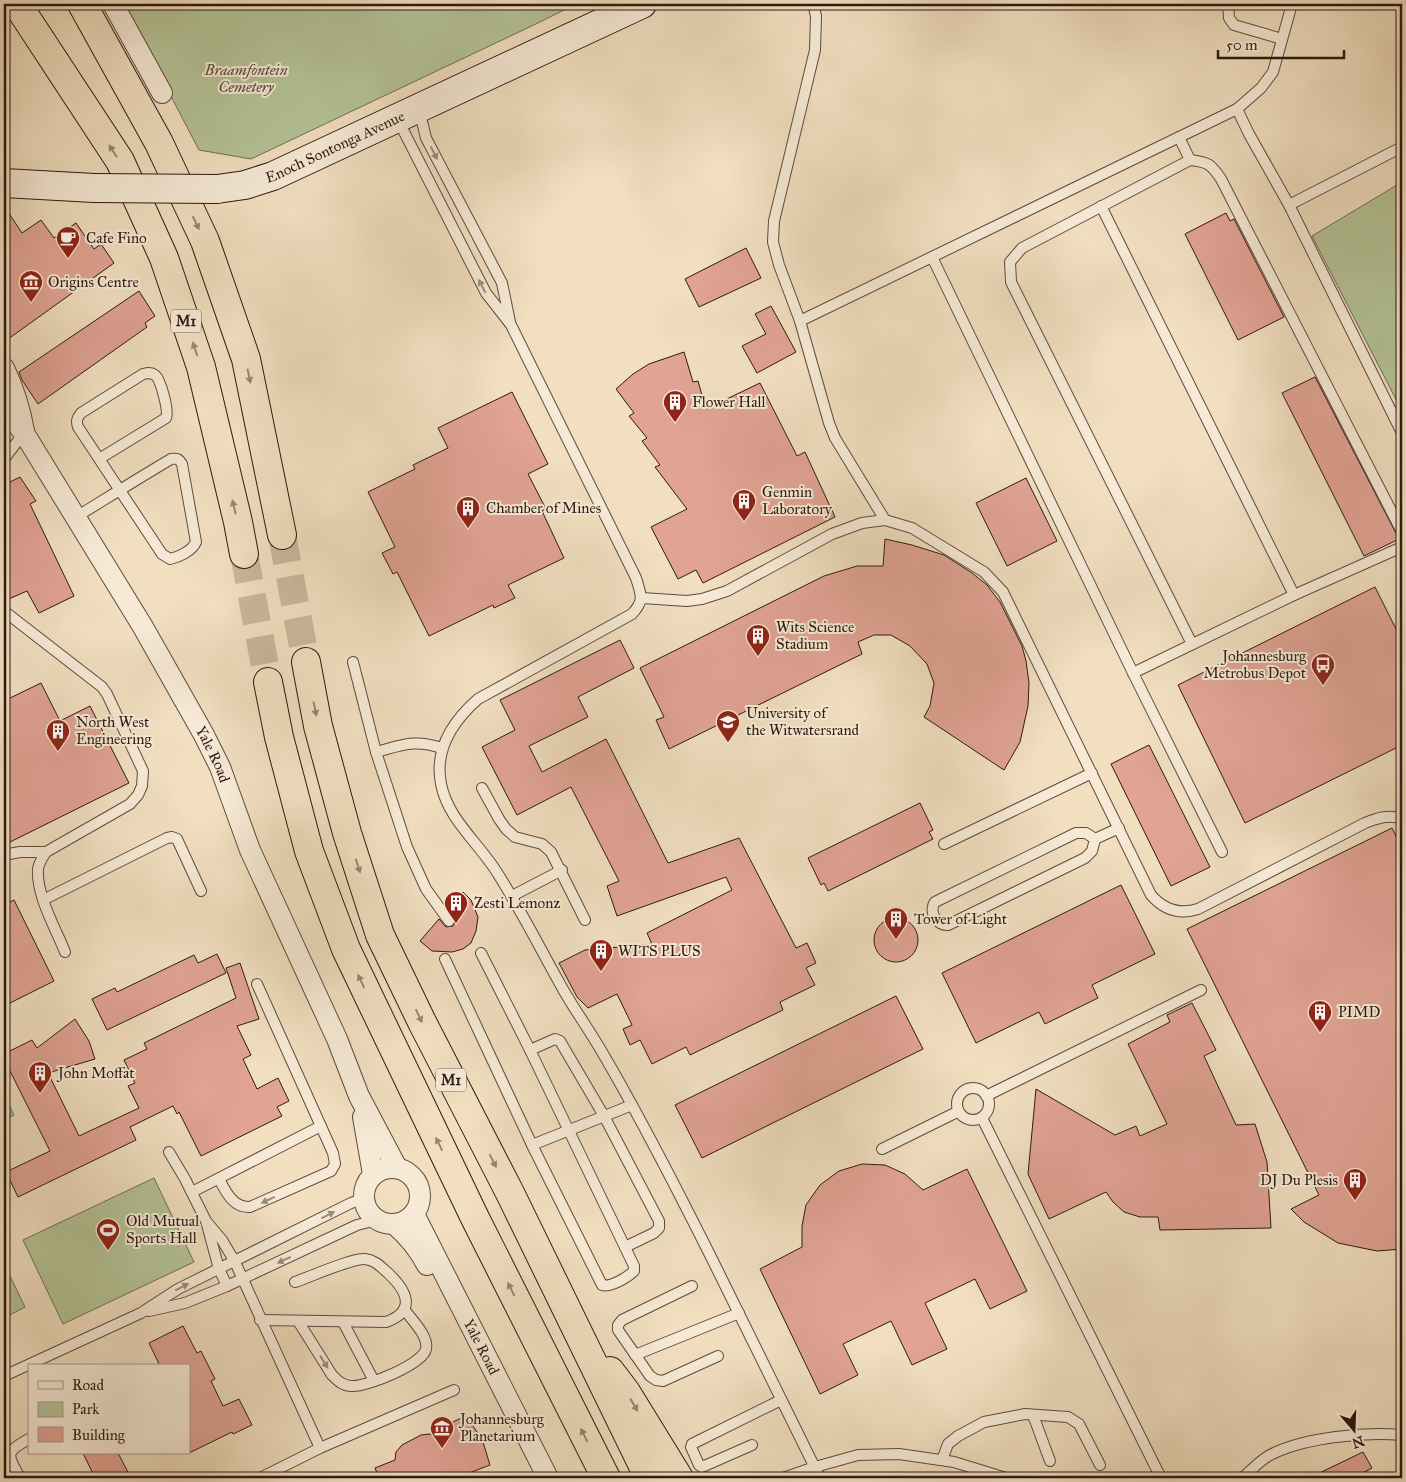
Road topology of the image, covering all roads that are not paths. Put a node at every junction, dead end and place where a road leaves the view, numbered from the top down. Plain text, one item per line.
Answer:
1 (17, 4) edge
2 (70, 4) edge
3 (82, 4) edge
4 (113, 4) edge
5 (642, 4) edge
6 (813, 4) edge
7 (1228, 4) edge
8 (1292, 4) edge
9 (4, 18) edge
10 (1282, 39) junction
11 (126, 86) junction
12 (162, 93) dead end
13 (82, 104) junction
14 (1237, 109) junction
15 (408, 112) junction
16 (1179, 137) junction
17 (1402, 147) edge
18 (1190, 160) junction
19 (4, 183) edge
20 (1289, 205) junction
21 (1101, 206) junction
22 (932, 256) junction
23 (800, 321) junction
24 (511, 325) junction
25 (4, 368) edge
26 (4, 408) edge
27 (24, 433) junction
28 (1402, 433) edge
29 (4, 459) edge
30 (99, 459) junction
31 (120, 491) junction
32 (76, 518) junction
33 (885, 520) junction
34 (1402, 532) edge
35 (282, 535) tunnel mouth
36 (1402, 547) edge
37 (244, 554) tunnel mouth
38 (1294, 595) junction
39 (642, 598) junction
40 (4, 611) edge
41 (1192, 644) junction
42 (306, 662) tunnel mouth
43 (353, 662) dead end
44 (1133, 673) junction
45 (268, 682) tunnel mouth
46 (442, 748) junction
47 (376, 752) junction
48 (1092, 773) junction
49 (482, 788) dead end
50 (1402, 819) edge
51 (1119, 828) junction
52 (1095, 839) junction
53 (944, 844) dead end
54 (46, 852) junction
55 (1222, 852) dead end
56 (4, 855) edge
57 (562, 870) junction
58 (201, 891) dead end
59 (512, 896) junction
60 (43, 900) junction
61 (585, 920) dead end
62 (449, 921) dead end
63 (65, 952) dead end
64 (481, 954) dead end
65 (445, 959) dead end
66 (257, 984) dead end
67 (1201, 990) dead end
68 (530, 1050) junction
69 (359, 1096) junction
70 (986, 1096) junction
71 (632, 1105) junction
72 (957, 1112) junction
73 (604, 1116) junction
74 (982, 1118) junction
75 (321, 1126) junction
76 (569, 1130) junction
77 (532, 1145) junction
78 (882, 1149) dead end
79 (169, 1152) dead end
80 (397, 1168) junction
81 (373, 1174) junction
82 (219, 1179) junction
83 (192, 1192) junction
84 (364, 1199) junction
85 (414, 1214) junction
86 (206, 1221) junction
87 (386, 1223) junction
88 (625, 1247) junction
89 (235, 1262) junction
90 (219, 1269) junction
91 (243, 1279) junction
92 (296, 1282) dead end
93 (227, 1286) junction
94 (692, 1286) dead end
95 (404, 1309) junction
96 (141, 1313) junction
97 (739, 1313) junction
98 (260, 1320) junction
99 (298, 1321) junction
100 (343, 1322) junction
101 (582, 1341) junction
102 (634, 1355) junction
103 (718, 1356) dead end
104 (30, 1364) edge
105 (28, 1365) edge
106 (4, 1376) edge
107 (374, 1381) junction
108 (454, 1390) dead end
109 (781, 1400) junction
110 (1033, 1415) junction
111 (513, 1421) junction
112 (1402, 1435) edge
113 (28, 1441) edge
114 (752, 1445) dead end
115 (320, 1448) junction
116 (942, 1460) junction
117 (1050, 1461) dead end
118 (1100, 1465) dead end
119 (815, 1467) junction
120 (20, 1478) edge
121 (260, 1478) edge
122 (536, 1478) edge
123 (548, 1478) edge
124 (606, 1478) edge
125 (649, 1478) edge
126 (679, 1478) edge
127 (783, 1478) edge
128 (820, 1478) edge
129 (1006, 1478) edge
130 (1161, 1478) edge
131 (1242, 1478) edge

1 - 13 highway, M1
2 - 11 highway
3 - 11 highway
4 - 12 street
5 - 15 main road, Enoch Sontonga Avenue
6 - 23 lane
7 - 10 lane
8 - 10 lane
9 - 13 highway
10 - 14 lane
11 -> 35 highway
37 -> 13 highway, M1
14 - 16 lane
14 - 20 lane
15 - 19 main road, Enoch Sontonga Avenue, bridge
24 -> 15 lane
15 -> 24 lane
16 - 18 lane
16 - 22 lane
17 - 20 lane
18 - 21 lane
18 - 34 lane
20 - 28 lane
21 - 38 lane
21 - 41 lane
22 - 23 lane
22 - 44 lane
23 - 33 lane
24 - 39 lane
25 - 27 street, Yale Road
26 - 27 street, Yale Road
27 - 29 lane
27 - 32 street, Yale Road
30 - 30 lane
30 - 31 lane
31 - 31 lane
31 - 32 lane
32 - 69 street, Yale Road
33 - 39 lane
33 - 48 lane
36 - 38 lane
38 - 41 lane
39 - 46 lane
40 - 54 lane
41 - 44 lane
42 -> 101 highway, M1
43 - 47 lane
44 - 55 lane
124 -> 45 highway, M1
46 - 47 lane
46 - 59 lane
47 - 62 lane
48 - 51 lane
48 - 53 lane
49 - 57 lane
50 - 51 lane
51 - 52 lane
52 - 52 lane
54 - 56 lane
54 - 60 lane
57 - 59 lane
57 - 61 lane
58 - 60 lane
59 - 71 lane
60 - 63 lane
64 - 68 lane
65 - 77 lane
66 - 75 lane
67 - 70 lane
68 - 73 lane
68 - 76 lane
69 - 80 street, Yale Road
69 - 81 street, Yale Road
70 - 72 lane
70 - 74 lane
71 - 73 lane
71 - 97 lane
72 - 74 lane
72 - 78 lane
73 - 76 lane
73 - 88 lane
74 - 130 lane
75 - 82 lane
75 -> 82 lane
76 - 77 lane
76 - 88 lane
77 - 88 lane
79 - 83 lane
80 - 81 street
80 - 85 street
81 - 84 street
82 - 83 lane
83 - 86 lane
84 - 87 street
89 -> 84 lane
85 - 87 street
85 - 111 street, Yale Road
86 - 89 lane
86 - 90 lane
87 -> 91 lane
87 - 111 street, Yale Road
89 - 90 lane
89 - 91 lane
90 - 93 lane
96 -> 90 lane
91 - 93 lane
91 - 98 lane
92 - 95 lane
93 - 96 lane
94 - 102 lane
95 - 100 lane
95 - 107 lane
96 - 104 lane
97 - 102 lane
97 - 109 lane
98 - 99 lane
98 - 115 lane
99 - 100 lane
99 -> 107 lane
100 - 107 lane
101 - 125 highway, M1
101 -> 126 highway
102 - 103 lane
105 - 106 lane
108 - 115 lane
109 - 114 lane
109 - 119 lane
110 - 116 lane
110 - 117 lane
110 - 118 lane
111 - 122 street, Yale Road
111 - 123 street, Yale Road
112 - 131 lane
113 - 120 lane
115 - 121 lane
116 - 119 lane
116 - 129 lane
119 - 127 lane
119 - 128 lane

